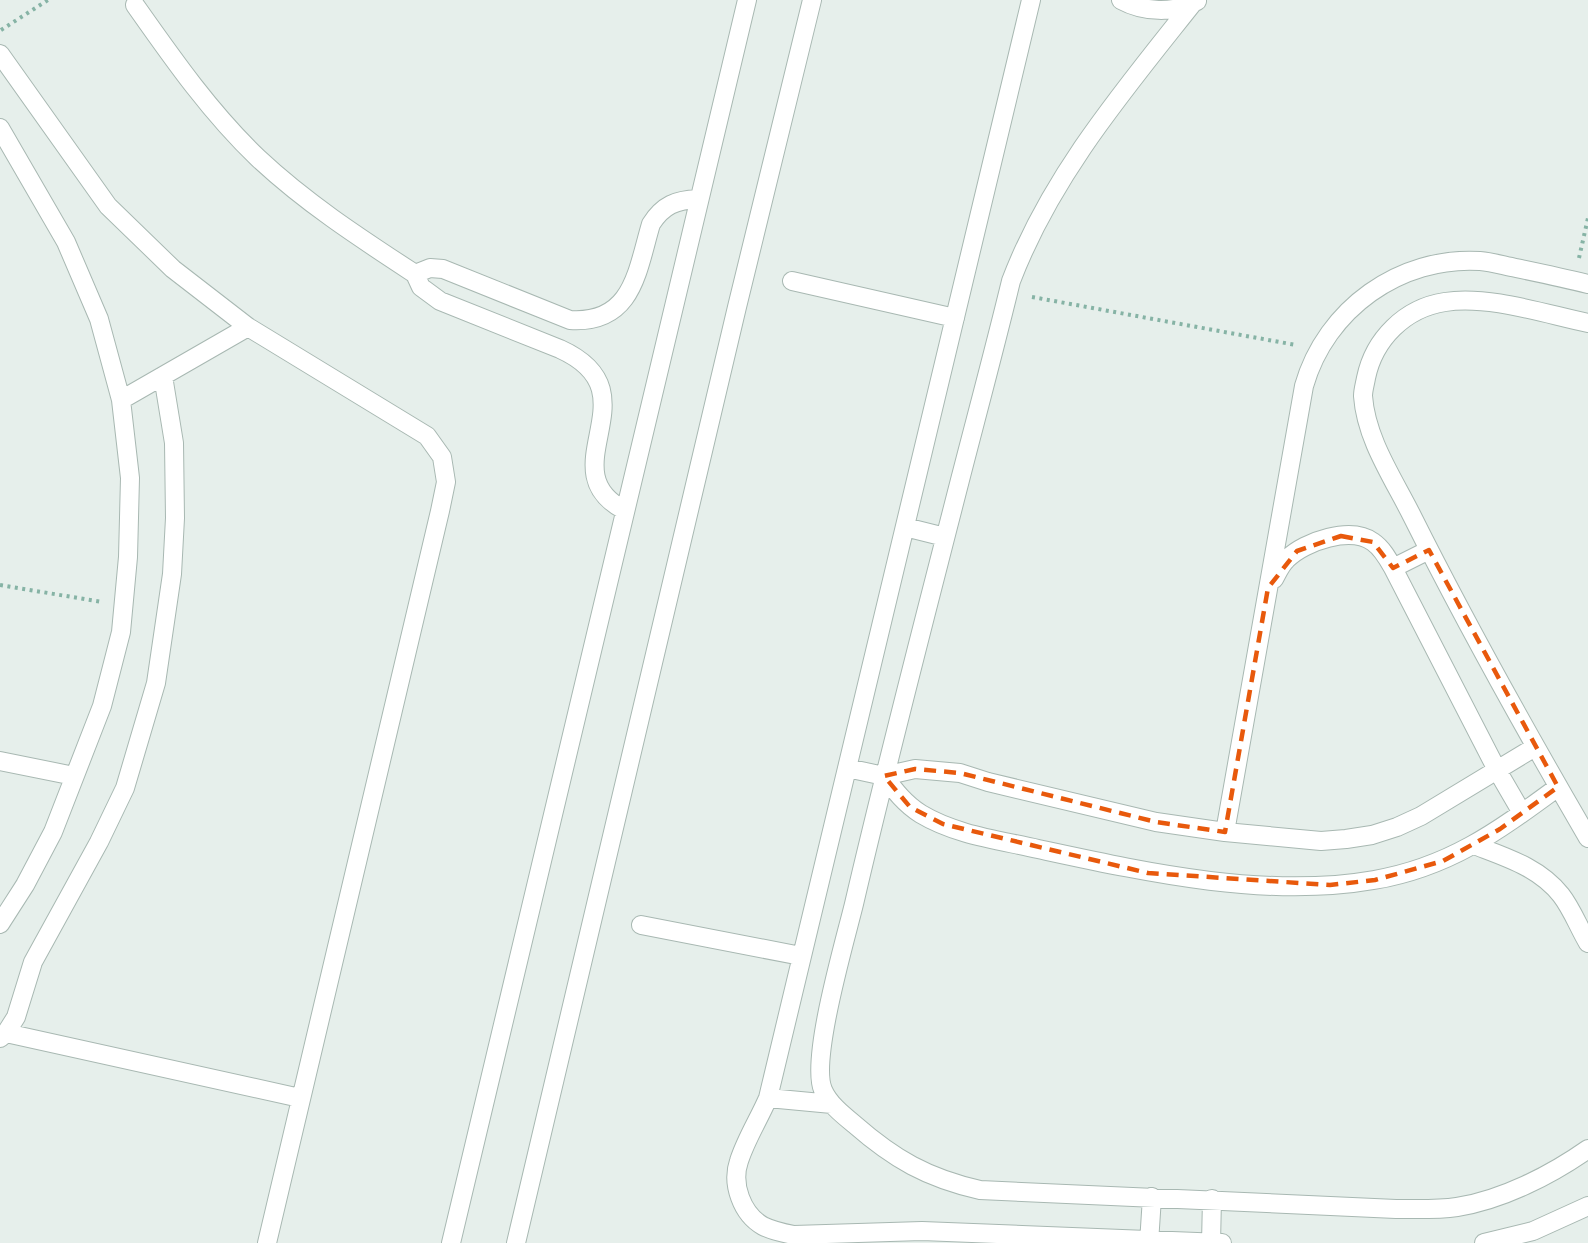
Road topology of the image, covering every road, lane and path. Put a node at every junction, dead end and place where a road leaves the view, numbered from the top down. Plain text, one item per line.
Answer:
1 (48, 0) edge
2 (747, 0) edge
3 (812, 0) edge
4 (1031, 0) edge
5 (1120, 0) edge
6 (1196, 2) edge
7 (135, 6) dead end
8 (0, 30) edge
9 (0, 54) edge
10 (0, 128) edge
11 (698, 200) junction
12 (1588, 218) edge
13 (415, 274) junction
14 (792, 281) dead end
15 (1581, 282) edge
16 (1008, 293) junction
17 (955, 318) junction
18 (1588, 322) edge
19 (248, 327) junction
20 (1318, 350) junction
21 (163, 376) junction
22 (121, 400) junction
23 (624, 510) junction
24 (905, 527) junction
25 (945, 537) junction
26 (1429, 550) junction
27 (1394, 568) junction
28 (0, 585) edge
29 (1268, 588) junction
30 (123, 606) junction
31 (1535, 747) junction
32 (0, 761) edge
33 (847, 768) junction
34 (1497, 770) junction
35 (74, 776) junction
36 (884, 776) junction
37 (1558, 787) junction
38 (1522, 813) junction
39 (1225, 832) junction
40 (1588, 838) edge
41 (1474, 845) junction
42 (0, 924) edge
43 (641, 926) dead end
44 (1588, 944) edge
45 (801, 956) junction
46 (3, 1036) edge
47 (300, 1098) junction
48 (768, 1098) junction
49 (832, 1104) junction
50 (1588, 1149) edge
51 (1152, 1197) junction
52 (1212, 1199) junction
53 (1588, 1206) edge
54 (1149, 1241) edge
55 (267, 1243) edge
56 (451, 1243) edge
57 (516, 1243) edge
58 (1211, 1243) edge
59 (1222, 1243) edge
60 (1484, 1243) edge

1 - 8 path
2 - 11 street
3 - 57 street
4 - 17 street
5 - 6 street
6 - 16 street
7 - 13 street
9 - 19 street
10 - 22 street
11 - 13 street
11 - 23 street
12 - 15 path
13 - 23 street
14 - 17 street
15 - 20 street
16 - 20 path
16 - 25 street
17 - 24 street
18 - 26 street
19 - 21 street
19 - 47 street
20 - 29 street
21 - 22 street
21 - 46 street
22 - 30 street
23 - 56 street
24 - 25 street
24 - 33 street
25 - 36 street
26 - 27 street
26 - 31 street
27 - 29 street
27 - 34 street
28 - 30 path
29 - 39 street
30 - 35 street
31 - 34 street
31 - 37 street
32 - 35 street
33 - 36 street
33 - 45 street
34 - 38 street
34 - 39 street
35 - 42 street
36 - 39 street
36 - 41 street
36 - 49 street
37 - 38 street
37 - 40 street
38 - 41 street
41 - 44 street
43 - 45 street
45 - 48 street
46 - 47 street
47 - 55 street
48 - 49 street
48 - 54 street
49 - 51 street
50 - 52 street
51 - 52 street
51 - 54 street
52 - 58 street
53 - 60 street
54 - 58 street
58 - 59 street

